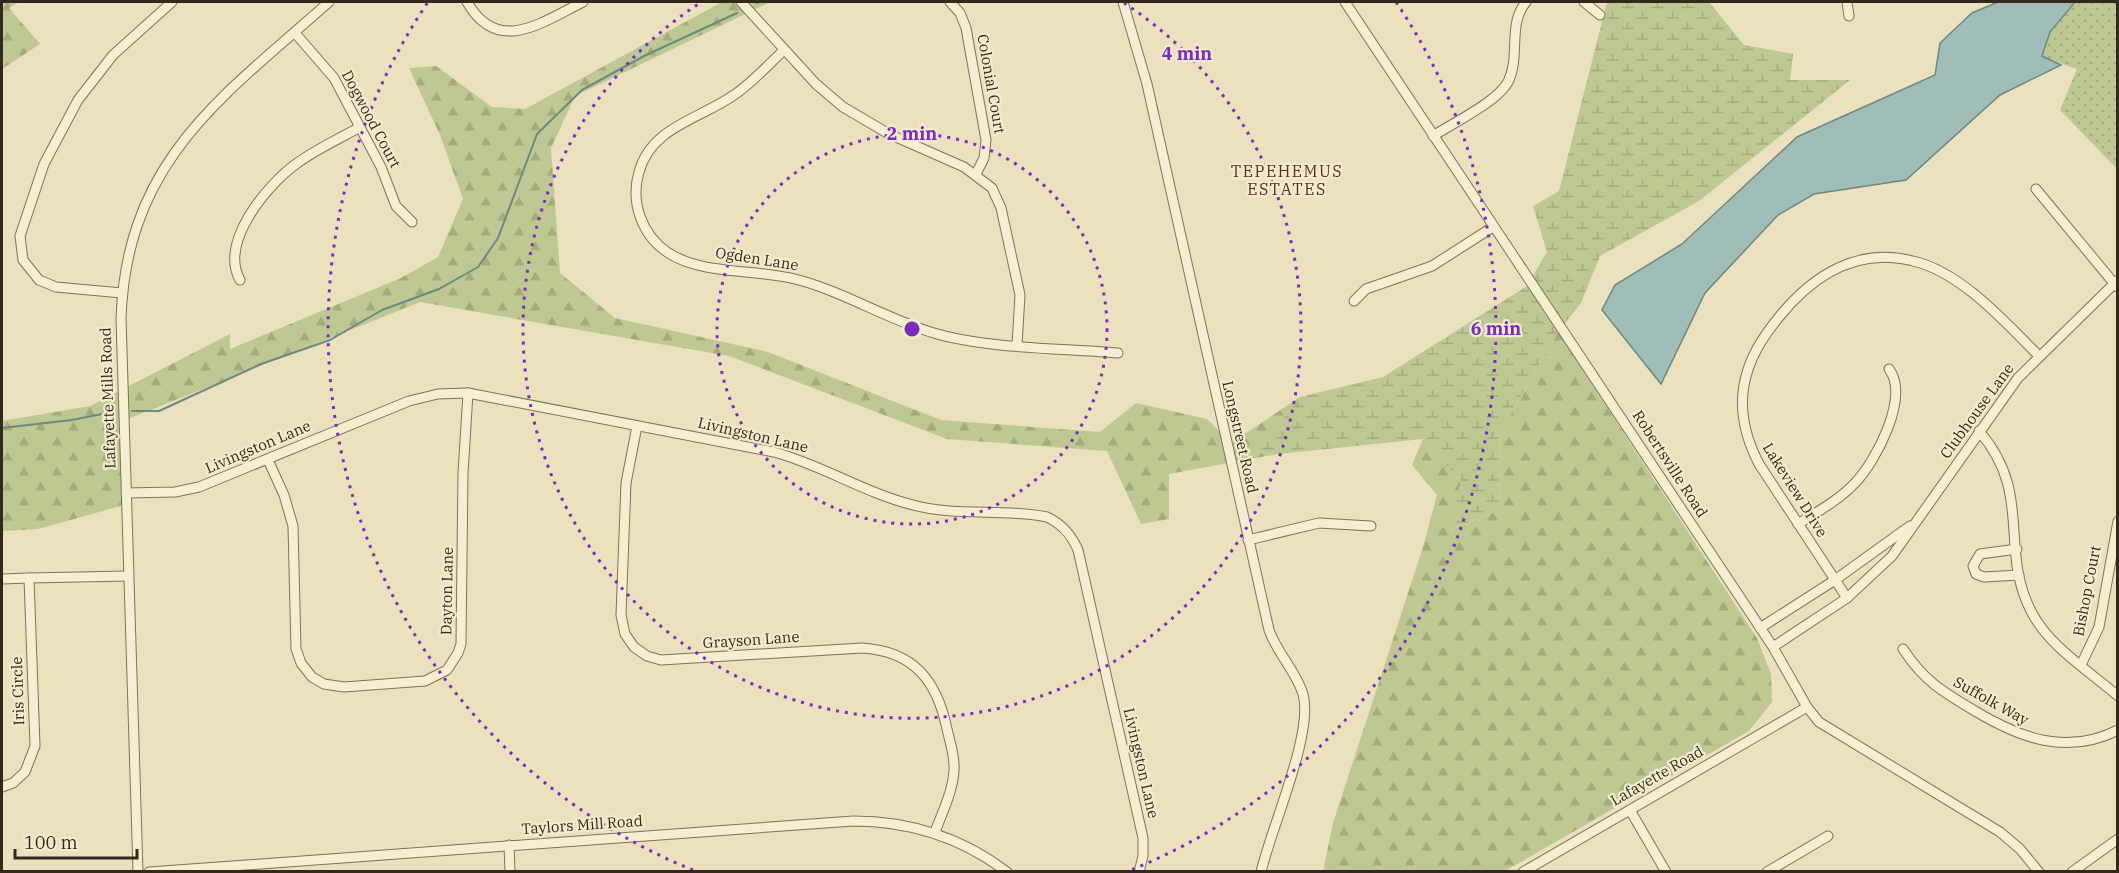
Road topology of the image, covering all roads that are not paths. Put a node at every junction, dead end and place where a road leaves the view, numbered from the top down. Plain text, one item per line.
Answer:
1 (172, 2) edge
2 (329, 2) edge
3 (467, 2) edge
4 (583, 2) edge
5 (741, 2) edge
6 (950, 2) edge
7 (1123, 2) edge
8 (1345, 2) edge
9 (1526, 2) edge
10 (1584, 2) edge
11 (1847, 2) edge
12 (1600, 15) dead end
13 (1849, 16) dead end
14 (295, 33) junction
15 (784, 50) junction
16 (360, 127) junction
17 (1433, 136) junction
18 (976, 174) junction
19 (2036, 189) dead end
20 (412, 222) dead end
21 (1493, 227) junction
22 (240, 280) dead end
23 (2116, 284) edge
24 (122, 293) junction
25 (1354, 301) dead end
26 (1017, 345) junction
27 (1118, 353) dead end
28 (2040, 356) junction
29 (1889, 369) dead end
30 (468, 393) junction
31 (637, 426) junction
32 (1979, 431) junction
33 (268, 460) junction
34 (126, 493) junction
35 (1921, 516) junction
36 (2118, 520) edge
37 (1798, 524) junction
38 (1371, 526) dead end
39 (1248, 540) junction
40 (2017, 549) junction
41 (2019, 575) junction
42 (128, 576) junction
43 (29, 578) junction
44 (2, 579) edge
45 (1835, 580) junction
46 (1847, 598) junction
47 (1760, 628) junction
48 (1773, 647) junction
49 (1903, 649) dead end
50 (2081, 665) junction
51 (2118, 696) edge
52 (1807, 706) junction
53 (2118, 730) edge
54 (2, 787) edge
55 (1630, 810) junction
56 (935, 832) junction
57 (1828, 836) dead end
58 (2118, 839) edge
59 (509, 845) junction
60 (138, 872) edge
61 (149, 872) edge
62 (510, 872) edge
63 (1007, 872) edge
64 (1139, 872) edge
65 (1261, 872) edge
66 (1523, 872) edge
67 (1666, 872) edge
68 (1767, 872) edge
69 (2039, 872) edge
70 (2072, 872) edge

1 - 24 street
2 - 14 street, Lafayette Mills Road
3 - 4 street
5 - 15 street
6 - 18 street, Colonial Court
7 - 39 street, Longstreet Road
8 - 17 street, Robertsville Road
9 - 17 street
10 - 12 street
11 - 13 street
14 - 16 street, Dogwood Court
14 - 24 street, Lafayette Mills Road
15 - 18 street
15 - 26 street, Ogden Lane
16 - 20 street, Dogwood Court
16 - 22 street
17 - 21 street, Robertsville Road
18 - 26 street
19 - 23 street
21 - 25 street
21 - 47 street, Robertsville Road
23 - 28 street, Clubhouse Lane
24 - 34 street, Lafayette Mills Road
26 - 27 street, Ogden Lane
28 - 32 street, Clubhouse Lane
28 - 37 street, Lakeview Drive
29 - 37 street
30 - 31 street, Livingston Lane
30 - 33 street, Livingston Lane
30 - 33 street, Dayton Lane
31 - 56 street, Grayson Lane
31 - 64 street, Livingston Lane
32 - 35 street, Clubhouse Lane
32 - 40 street
33 - 34 street, Livingston Lane
34 - 42 street, Lafayette Mills Road
35 - 45 street, Clubhouse Lane
35 - 46 street, Clubhouse Lane
36 - 50 street, Bishop Court
37 - 45 street, Lakeview Drive
38 - 39 street
39 - 65 street, Longstreet Road
40 - 41 street
40 - 41 street
41 - 50 street
42 - 43 street
42 - 60 street, Lafayette Mills Road
43 - 44 street
43 - 54 street, Iris Circle
45 - 46 street, Lakeview Drive
45 - 47 street, Clubhouse Lane
46 - 48 street, Clubhouse Lane
47 - 48 street, Robertsville Road
48 - 52 street, Robertsville Road
49 - 53 street, Suffolk Way
50 - 51 street
52 - 55 street, Lafayette Road
52 - 69 street, Robertsville Road
55 - 66 street, Lafayette Road
55 - 67 street
56 - 59 street, Taylors Mill Road
56 - 63 street, Taylors Mill Road
57 - 68 street
58 - 70 street
59 - 61 street, Taylors Mill Road
59 - 62 street

